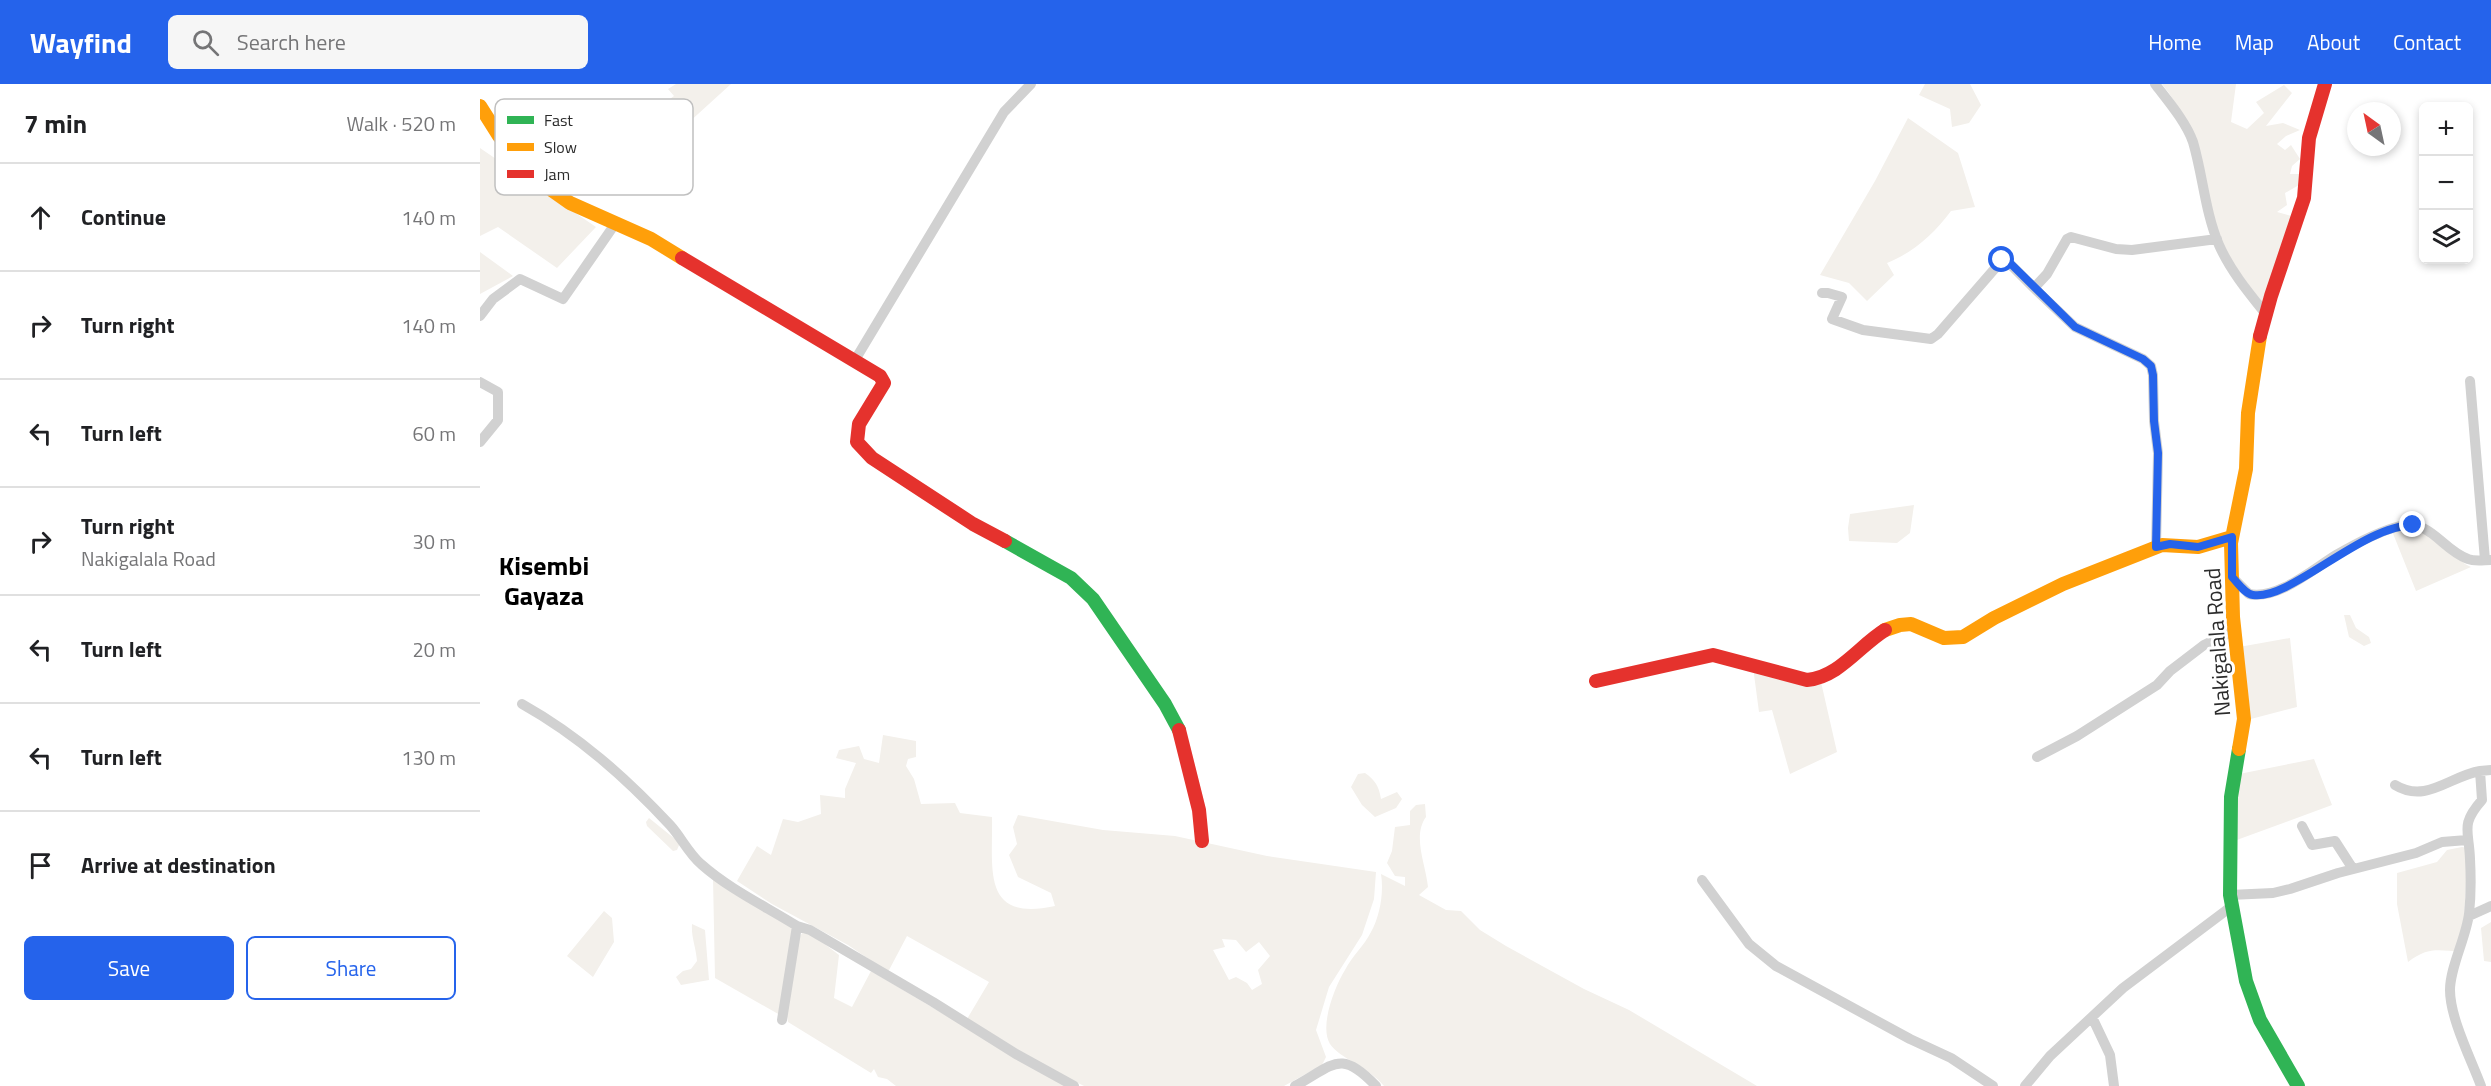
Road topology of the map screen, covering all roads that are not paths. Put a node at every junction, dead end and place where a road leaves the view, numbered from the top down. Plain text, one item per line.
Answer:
1 (1031, 84) edge
2 (2155, 84) edge
3 (2325, 84) edge
4 (480, 106) edge
5 (495, 130) edge
6 (559, 195) edge
7 (615, 224) junction
8 (2217, 239) junction
9 (2034, 288) junction
10 (1822, 294) dead end
11 (2265, 314) junction
12 (480, 316) edge
13 (855, 360) junction
14 (2470, 381) dead end
15 (480, 382) edge
16 (480, 442) edge
17 (2232, 537) junction
18 (2156, 547) junction
19 (2488, 560) edge
20 (2232, 577) junction
21 (2249, 594) junction
22 (2233, 606) junction
23 (2235, 630) junction
24 (1596, 681) dead end
25 (522, 704) dead end
26 (2037, 757) dead end
27 (2486, 770) edge
28 (2395, 785) dead end
29 (2301, 826) dead end
30 (2467, 840) junction
31 (1202, 841) dead end
32 (2353, 868) junction
33 (1702, 880) dead end
34 (2231, 900) junction
35 (2491, 906) edge
36 (2469, 915) junction
37 (797, 926) junction
38 (2092, 1017) junction
39 (782, 1020) dead end
40 (1074, 1086) edge
41 (1295, 1086) edge
42 (1376, 1086) edge
43 (1994, 1086) edge
44 (2025, 1086) edge
45 (2114, 1086) edge
46 (2298, 1086) edge
47 (2481, 1086) edge

1 - 13 street
2 - 8 street
3 - 11 street, Nakigalala Road
4 - 5 street
6 - 7 street
7 - 12 street
7 - 13 street
8 - 9 street
8 - 11 street
9 - 10 street
9 - 18 street
11 - 17 street, Nakigalala Road
13 - 31 street
14 - 19 street
15 - 16 street
17 - 18 street
17 - 20 street, Nakigalala Road
18 - 24 street
19 - 21 street
20 - 21 street
20 - 22 street, Nakigalala Road
21 - 22 street
22 - 23 street, Nakigalala Road
23 - 26 street
23 - 34 street, Nakigalala Road
25 - 37 street
27 - 28 street
27 - 30 street
29 - 32 street
30 - 32 street
30 - 36 street
32 - 34 street
33 - 43 street
34 - 38 street
34 - 46 street, Nakigalala Road
35 - 36 street
36 - 47 street
37 - 39 street
37 - 40 street
38 - 44 street
38 - 45 street
41 - 42 street

